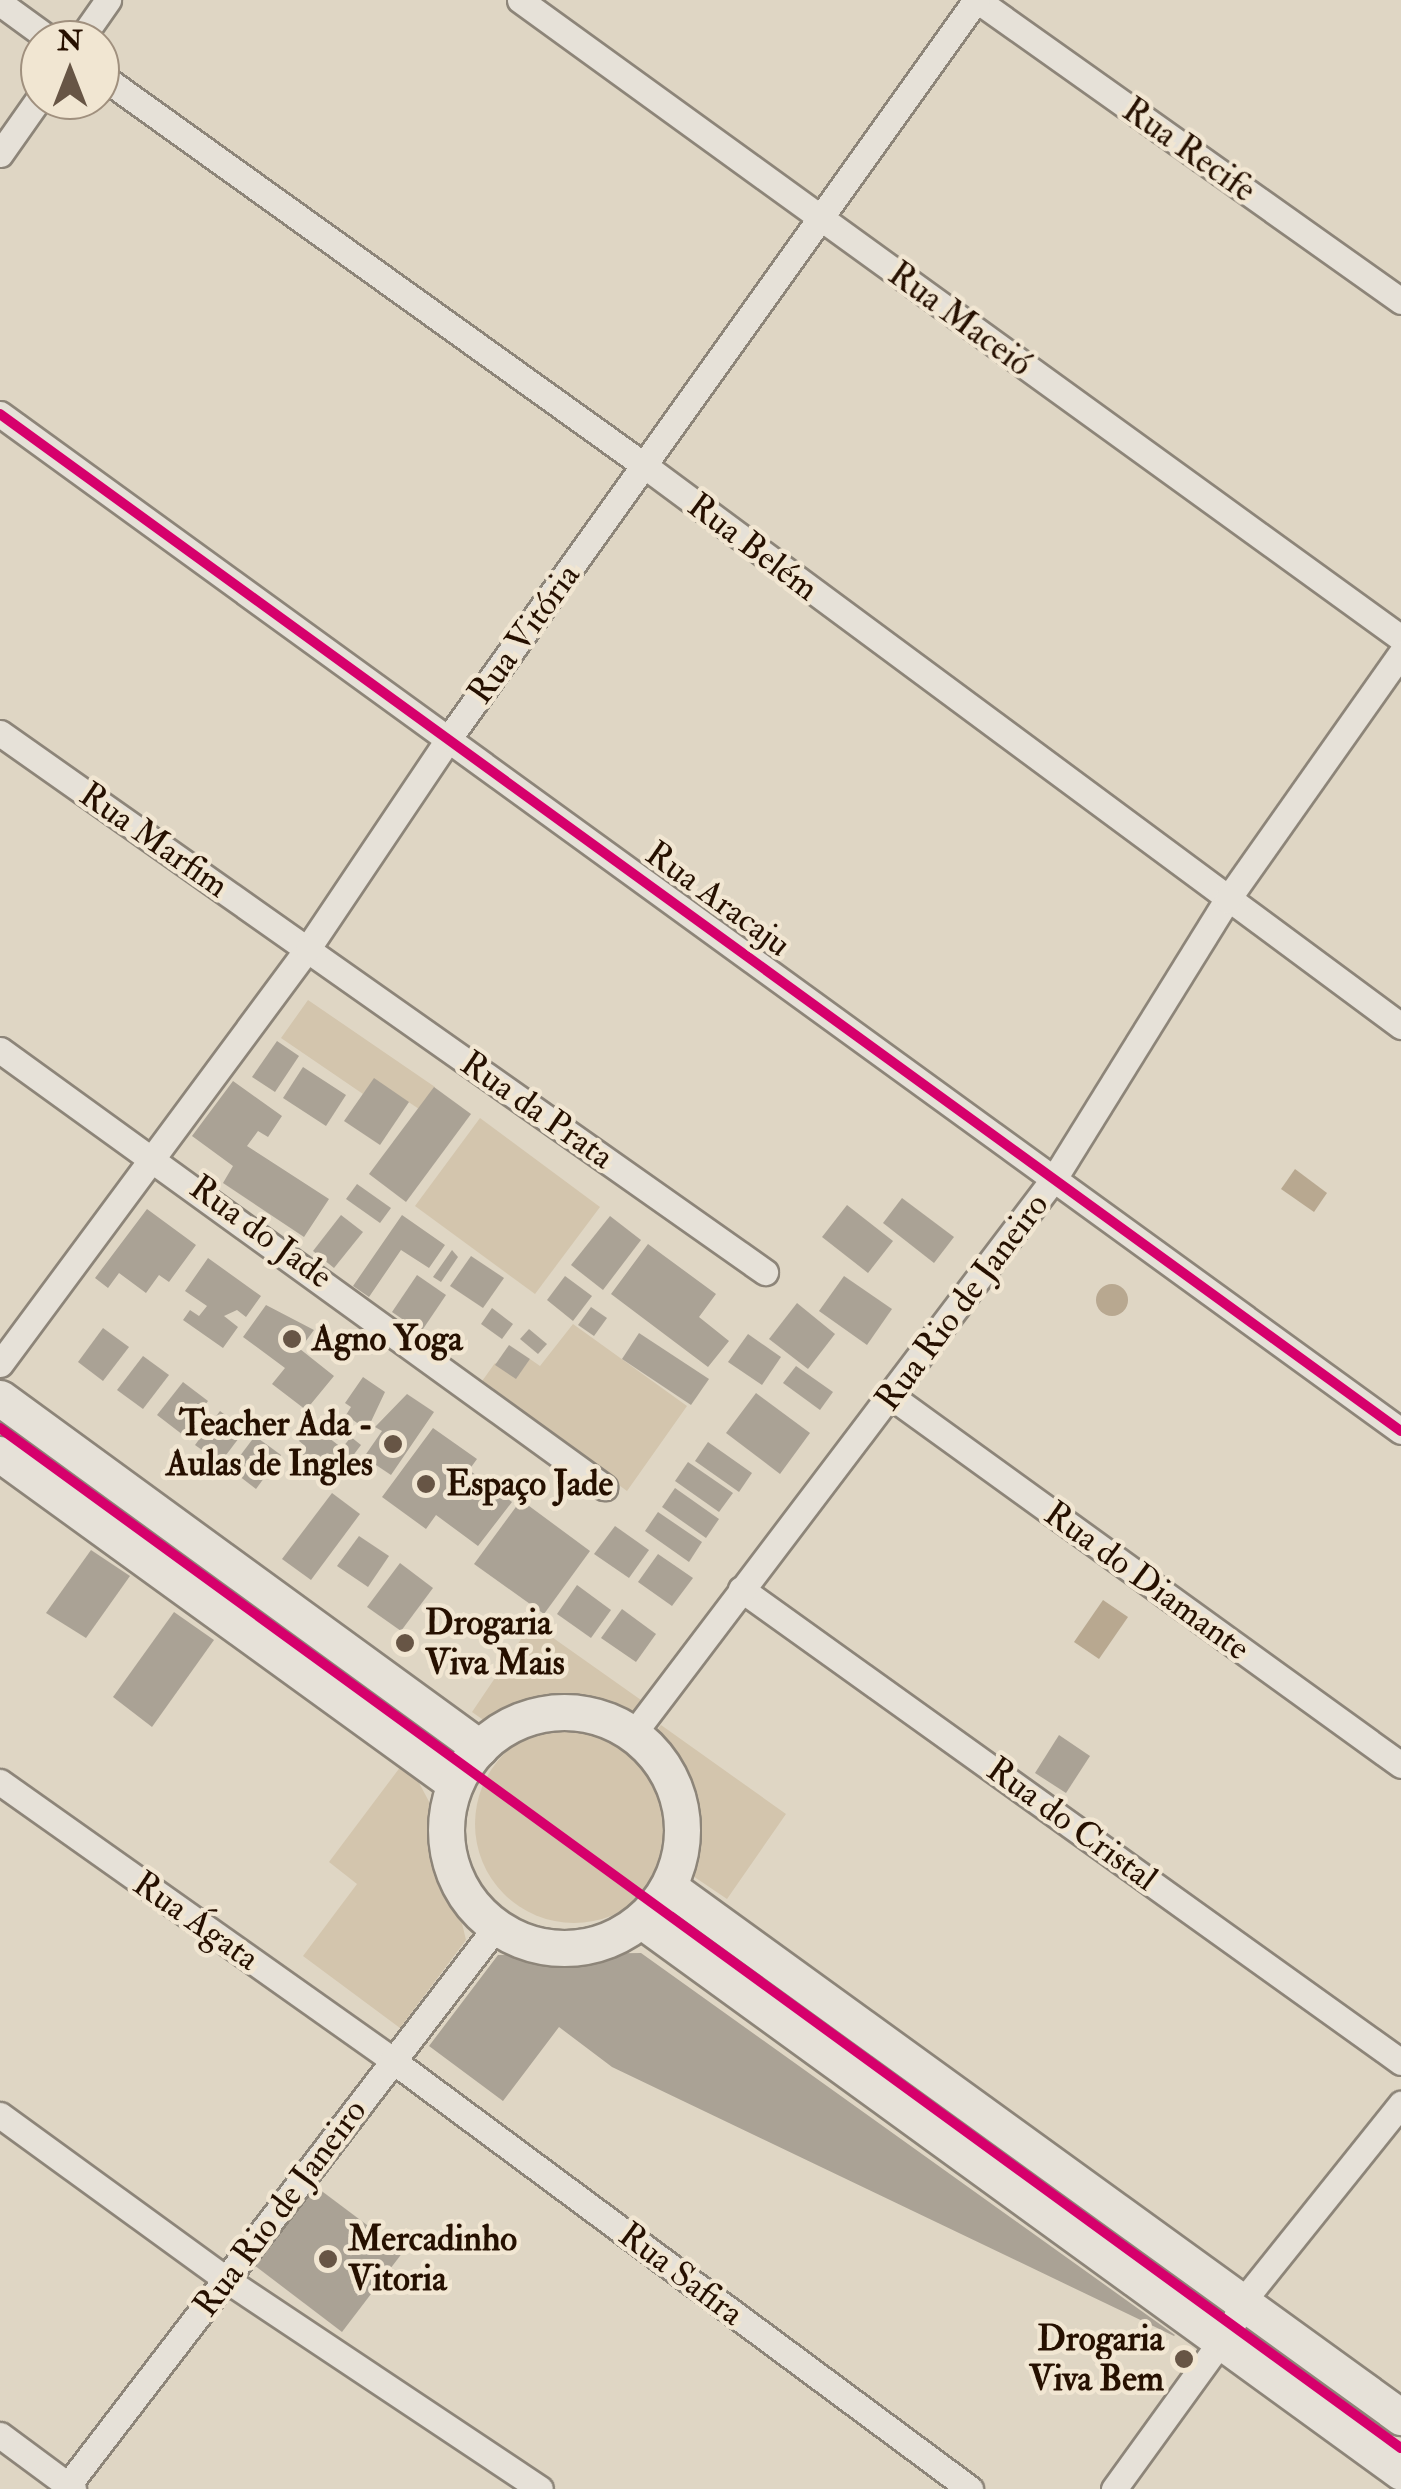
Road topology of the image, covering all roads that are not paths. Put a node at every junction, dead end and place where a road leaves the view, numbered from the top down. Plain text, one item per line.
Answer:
1 (520, 0) edge
2 (976, 0) edge
3 (0, 3) edge
4 (23, 20) edge
5 (120, 89) edge
6 (24, 120) edge
7 (0, 154) edge
8 (821, 218) junction
9 (1401, 301) edge
10 (0, 414) edge
11 (645, 466) junction
12 (1401, 638) edge
13 (1401, 653) edge
14 (0, 733) edge
15 (449, 738) junction
16 (1226, 900) junction
17 (308, 948) junction
18 (1401, 1026) edge
19 (0, 1050) edge
20 (157, 1157) junction
21 (1056, 1177) junction
22 (765, 1272) dead end
23 (0, 1364) edge
24 (892, 1396) junction
25 (0, 1398) edge
26 (1401, 1431) edge
27 (0, 1454) edge
28 (604, 1487) dead end
29 (741, 1589) junction
30 (633, 1734) junction
31 (480, 1748) junction
32 (1401, 1765) edge
33 (0, 1782) edge
34 (455, 1784) junction
35 (669, 1887) junction
36 (641, 1920) junction
37 (496, 1927) junction
38 (392, 2060) junction
39 (1401, 2062) edge
40 (1401, 2104) edge
41 (0, 2115) edge
42 (227, 2280) junction
43 (1243, 2301) junction
44 (1218, 2340) junction
45 (1401, 2418) edge
46 (0, 2435) edge
47 (1401, 2472) edge
48 (68, 2488) edge
49 (540, 2489) edge
50 (970, 2489) edge
51 (1114, 2489) edge

1 - 8 street, Rua Maceió
2 - 8 street, Rua Vitória
2 - 9 street, Rua Recife
3 - 4 street
5 - 11 street, Rua Belém
6 - 7 street
8 - 11 street, Rua Vitória
8 - 12 street, Rua Maceió
10 - 15 street, Rua Aracaju
11 - 15 street, Rua Vitória
11 - 16 street, Rua Belém
13 - 16 street, Rua Rio de Janeiro
14 - 17 street, Rua Marfim
15 - 17 street, Rua Vitória
15 - 21 street, Rua Aracaju
16 - 18 street, Rua Belém
16 - 21 street, Rua Rio de Janeiro
17 - 20 street, Rua Vitória
17 - 22 street, Rua da Prata
19 - 20 street, Rua do Jade
20 - 23 street, Rua Vitória
20 - 28 street, Rua do Jade
21 - 24 street, Rua Rio de Janeiro
21 - 26 street, Rua Aracaju
24 - 29 street, Rua Rio de Janeiro
24 - 32 street, Rua do Diamante
25 - 31 street
27 - 34 street
29 - 30 street, Rua Rio de Janeiro
29 - 39 street, Rua do Cristal
30 - 31 street
30 - 35 street
31 - 34 street
33 - 38 street, Rua Ágata
34 - 37 street
35 - 36 street
35 - 43 street
36 - 37 street
36 - 44 street
37 - 38 street, Rua Rio de Janeiro
38 - 42 street, Rua Rio de Janeiro
38 - 50 street, Rua Safira
40 - 43 street
41 - 42 street
42 - 48 street, Rua Rio de Janeiro
42 - 49 street
43 - 44 street
43 - 45 street
44 - 47 street
44 - 51 street
46 - 48 street

